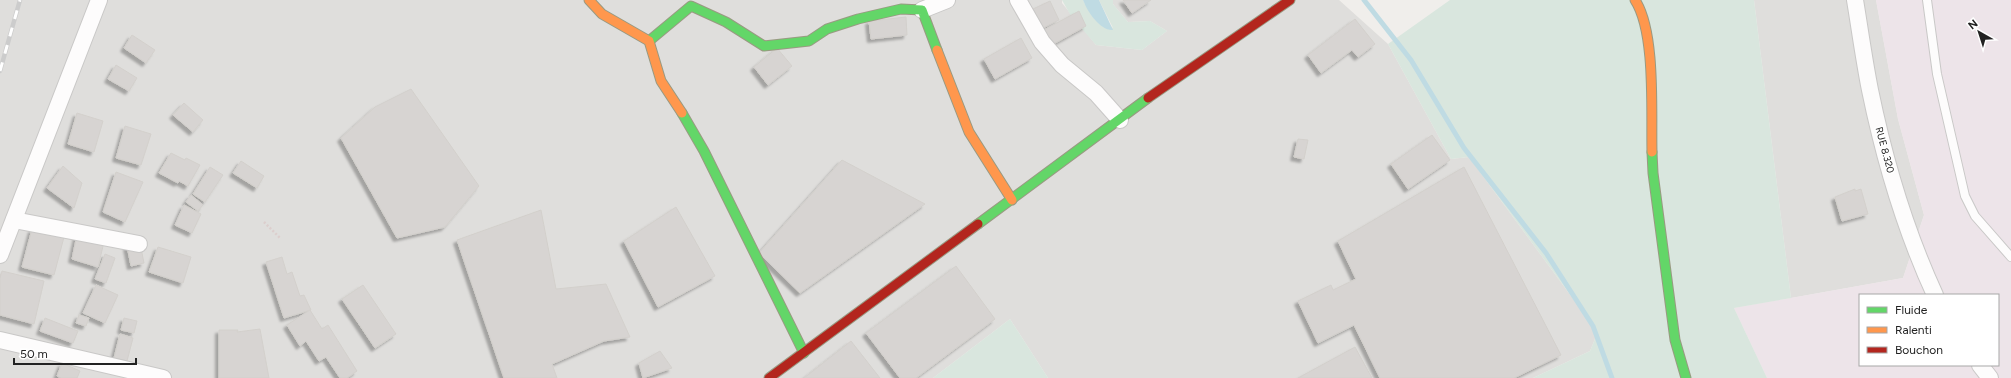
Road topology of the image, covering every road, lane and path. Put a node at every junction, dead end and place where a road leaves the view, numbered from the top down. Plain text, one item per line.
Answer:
1 (99, 0) edge
2 (589, 0) edge
3 (946, 0) edge
4 (1018, 0) edge
5 (1290, 0) edge
6 (1635, 0) edge
7 (1856, 0) edge
8 (1926, 0) edge
9 (922, 10) junction
10 (649, 41) junction
11 (1120, 120) junction
12 (1012, 200) junction
13 (14, 220) junction
14 (264, 222) dead end
15 (280, 238) dead end
16 (139, 244) dead end
17 (0, 256) edge
18 (2011, 257) edge
19 (1935, 294) edge
20 (0, 340) edge
21 (804, 353) junction
22 (1981, 366) edge
23 (162, 378) edge
24 (769, 378) edge
25 (1686, 378) edge
26 (1990, 378) edge

1 - 13 street
2 - 10 main road
3 - 9 street
4 - 11 street
5 - 11 main road
6 - 25 main road
7 - 19 street, RUE 8.320
8 - 18 lane
9 - 10 main road
9 - 12 main road
10 - 21 main road
11 - 12 main road
12 - 21 main road
13 - 16 street
13 - 17 street
14 - 15 path
20 - 23 street
21 - 24 main road
22 - 26 street

